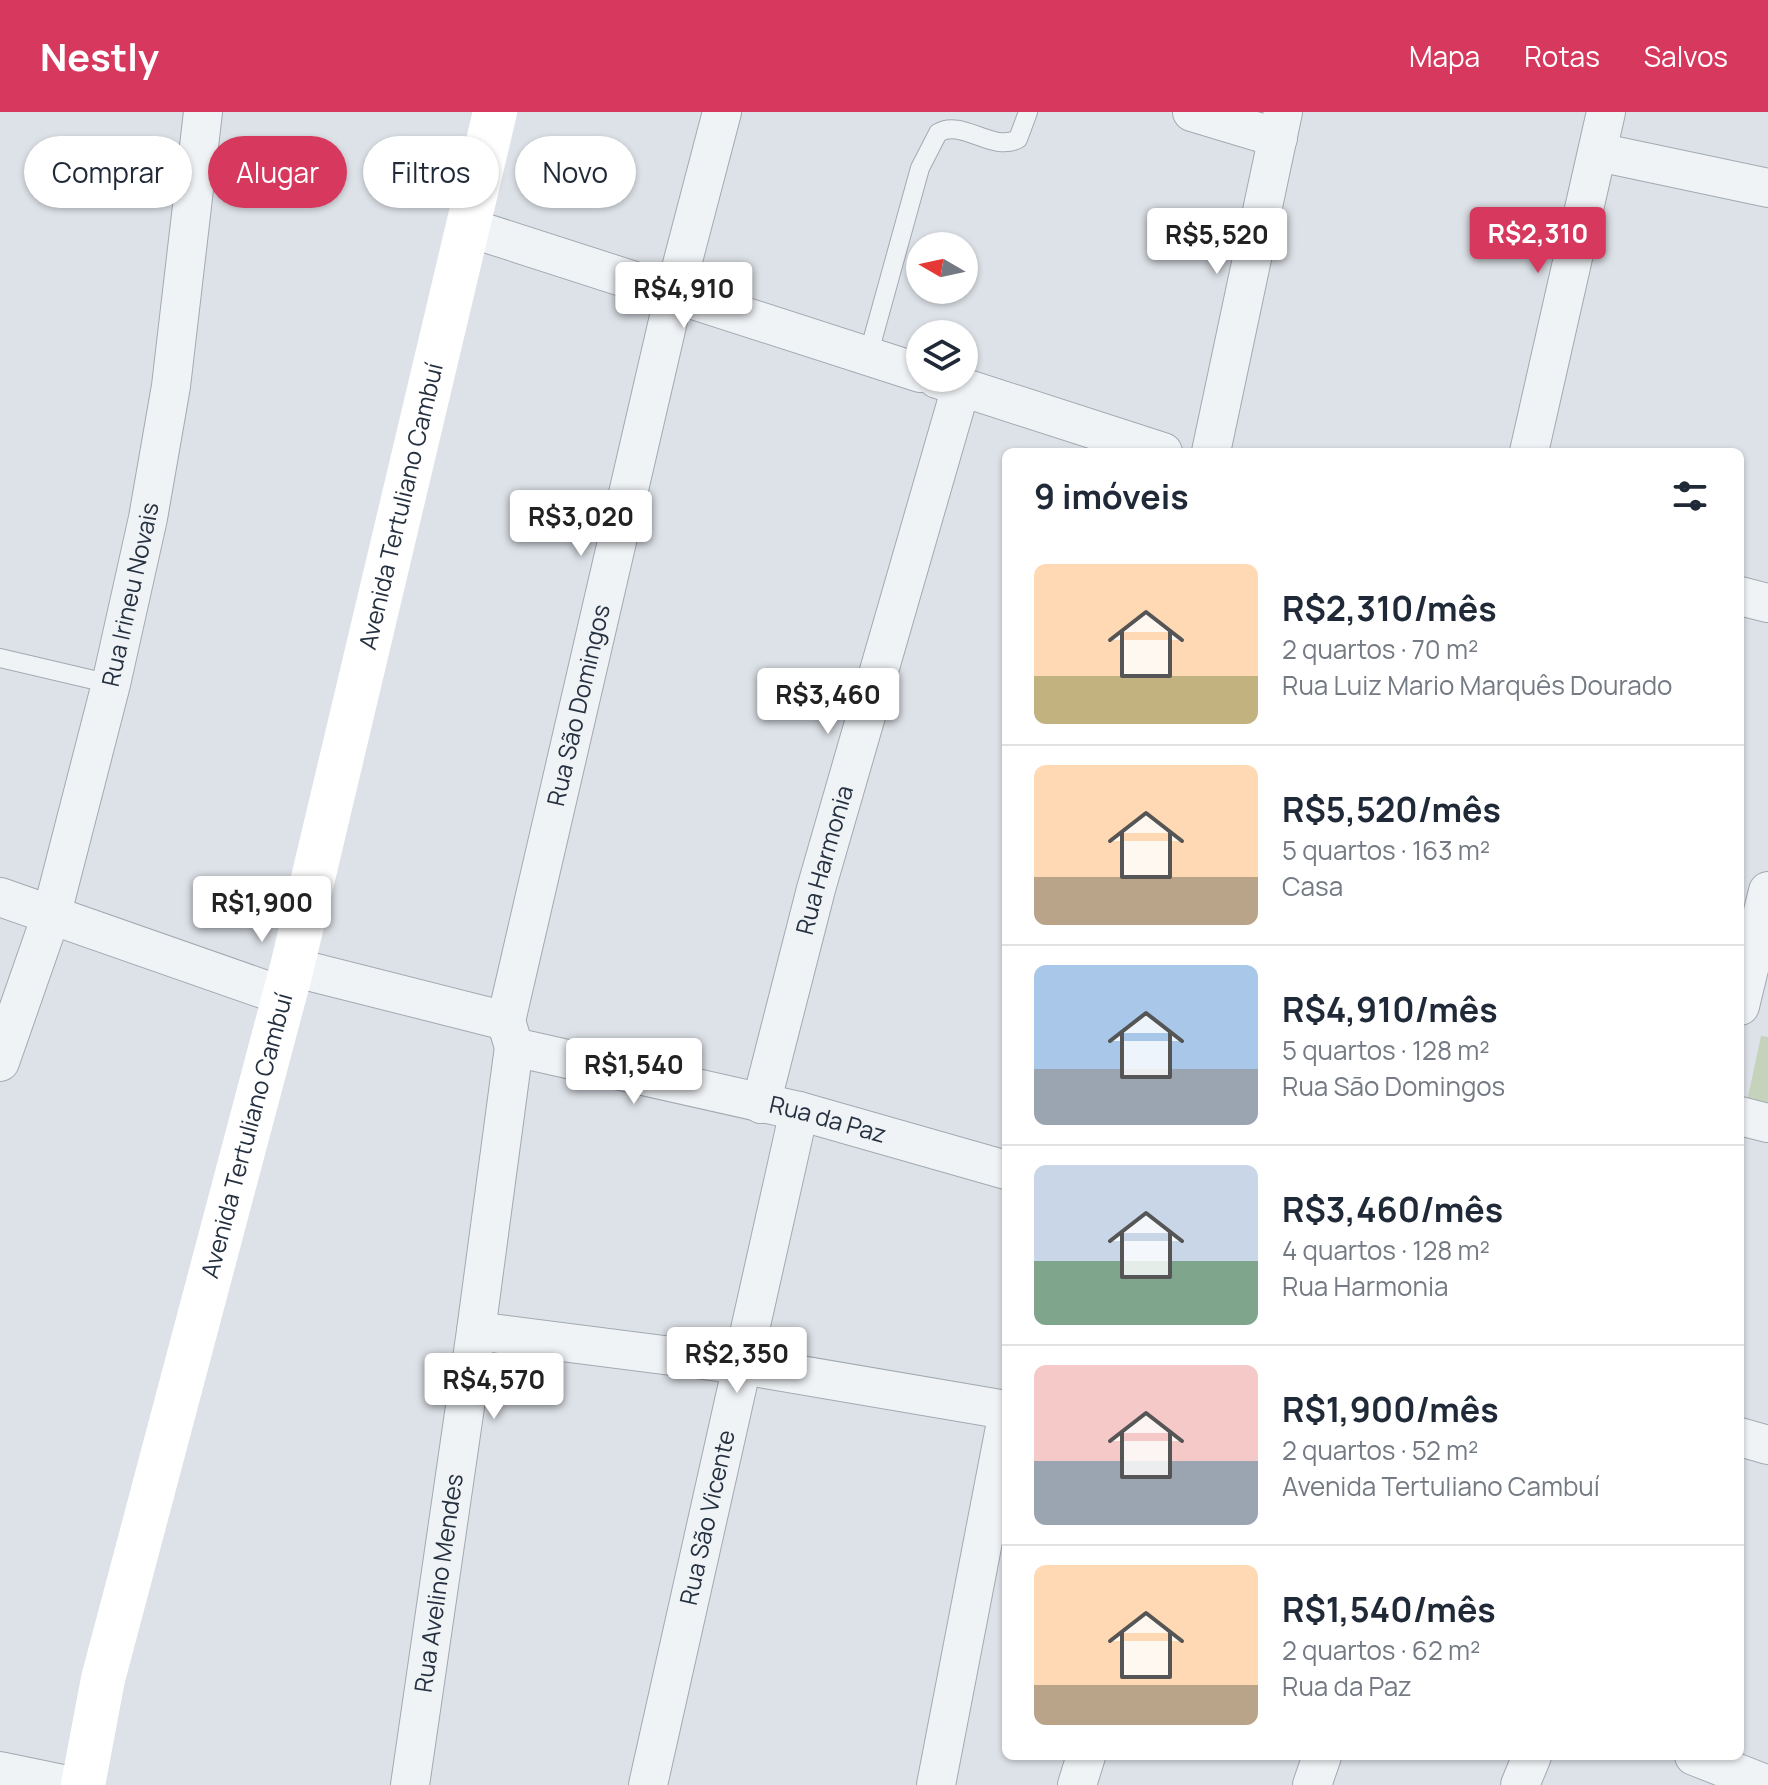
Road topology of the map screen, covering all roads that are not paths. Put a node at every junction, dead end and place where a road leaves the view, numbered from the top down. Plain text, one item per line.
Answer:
1 (203, 112) edge
2 (495, 112) edge
3 (722, 112) edge
4 (1028, 112) edge
5 (1192, 112) edge
6 (1606, 112) edge
7 (1280, 125) edge
8 (1598, 152) junction
9 (1768, 188) edge
10 (467, 227) junction
11 (674, 295) junction
12 (868, 356) junction
13 (906, 368) edge
14 (945, 392) edge
15 (978, 392) edge
16 (1151, 448) edge
17 (1212, 448) edge
18 (1530, 448) edge
19 (1744, 597) edge
20 (1768, 603) edge
21 (0, 658) edge
22 (111, 684) junction
23 (1768, 891) edge
24 (0, 897) edge
25 (52, 913) junction
26 (1749, 977) edge
27 (288, 981) junction
28 (510, 1034) junction
29 (0, 1062) edge
30 (761, 1104) junction
31 (799, 1111) junction
32 (1744, 1117) edge
33 (1768, 1123) edge
34 (1002, 1169) edge
35 (476, 1331) junction
36 (742, 1365) junction
37 (1002, 1409) edge
38 (1744, 1438) edge
39 (1002, 1443) edge
40 (1768, 1445) edge
41 (1085, 1760) edge
42 (1321, 1760) edge
43 (1530, 1760) edge
44 (1704, 1760) edge
45 (0, 1771) edge
46 (68, 1785) edge
47 (83, 1785) edge
48 (410, 1785) edge
49 (648, 1785) edge
50 (936, 1785) edge
51 (1077, 1785) edge
52 (1312, 1785) edge
53 (1520, 1785) edge
54 (1768, 1785) edge

1 - 22 street, Rua Irineu Novais
2 - 10 main road, Avenida Tertuliano Cambuí
3 - 11 street, Rua São Domingos
4 - 12 lane
5 - 7 street
6 - 8 street
7 - 17 street
8 - 9 street
8 - 18 street
10 - 11 street
10 - 27 main road, Avenida Tertuliano Cambuí
11 - 12 street
11 - 28 street, Rua São Domingos
12 - 13 street
14 - 30 street, Rua Harmonia
15 - 16 street
19 - 20 street
21 - 22 lane
22 - 25 street, Rua Irineu Novais
23 - 26 street
24 - 25 street, Rua da Paz
25 - 27 street, Rua da Paz
25 - 29 street, Rua Irineu Novais
27 - 28 street, Rua da Paz
27 - 47 main road, Avenida Tertuliano Cambuí
28 - 30 street, Rua da Paz
28 - 35 street, Rua Avelino Mendes
30 - 31 street, Rua da Paz
31 - 34 street, Rua da Paz
31 - 36 street, Rua São Vicente
32 - 33 street
35 - 36 street
35 - 48 street, Rua Avelino Mendes
36 - 37 street
36 - 49 street, Rua São Vicente
38 - 40 street
39 - 50 street
41 - 51 street
42 - 52 street
43 - 53 street
44 - 54 street
45 - 46 street

